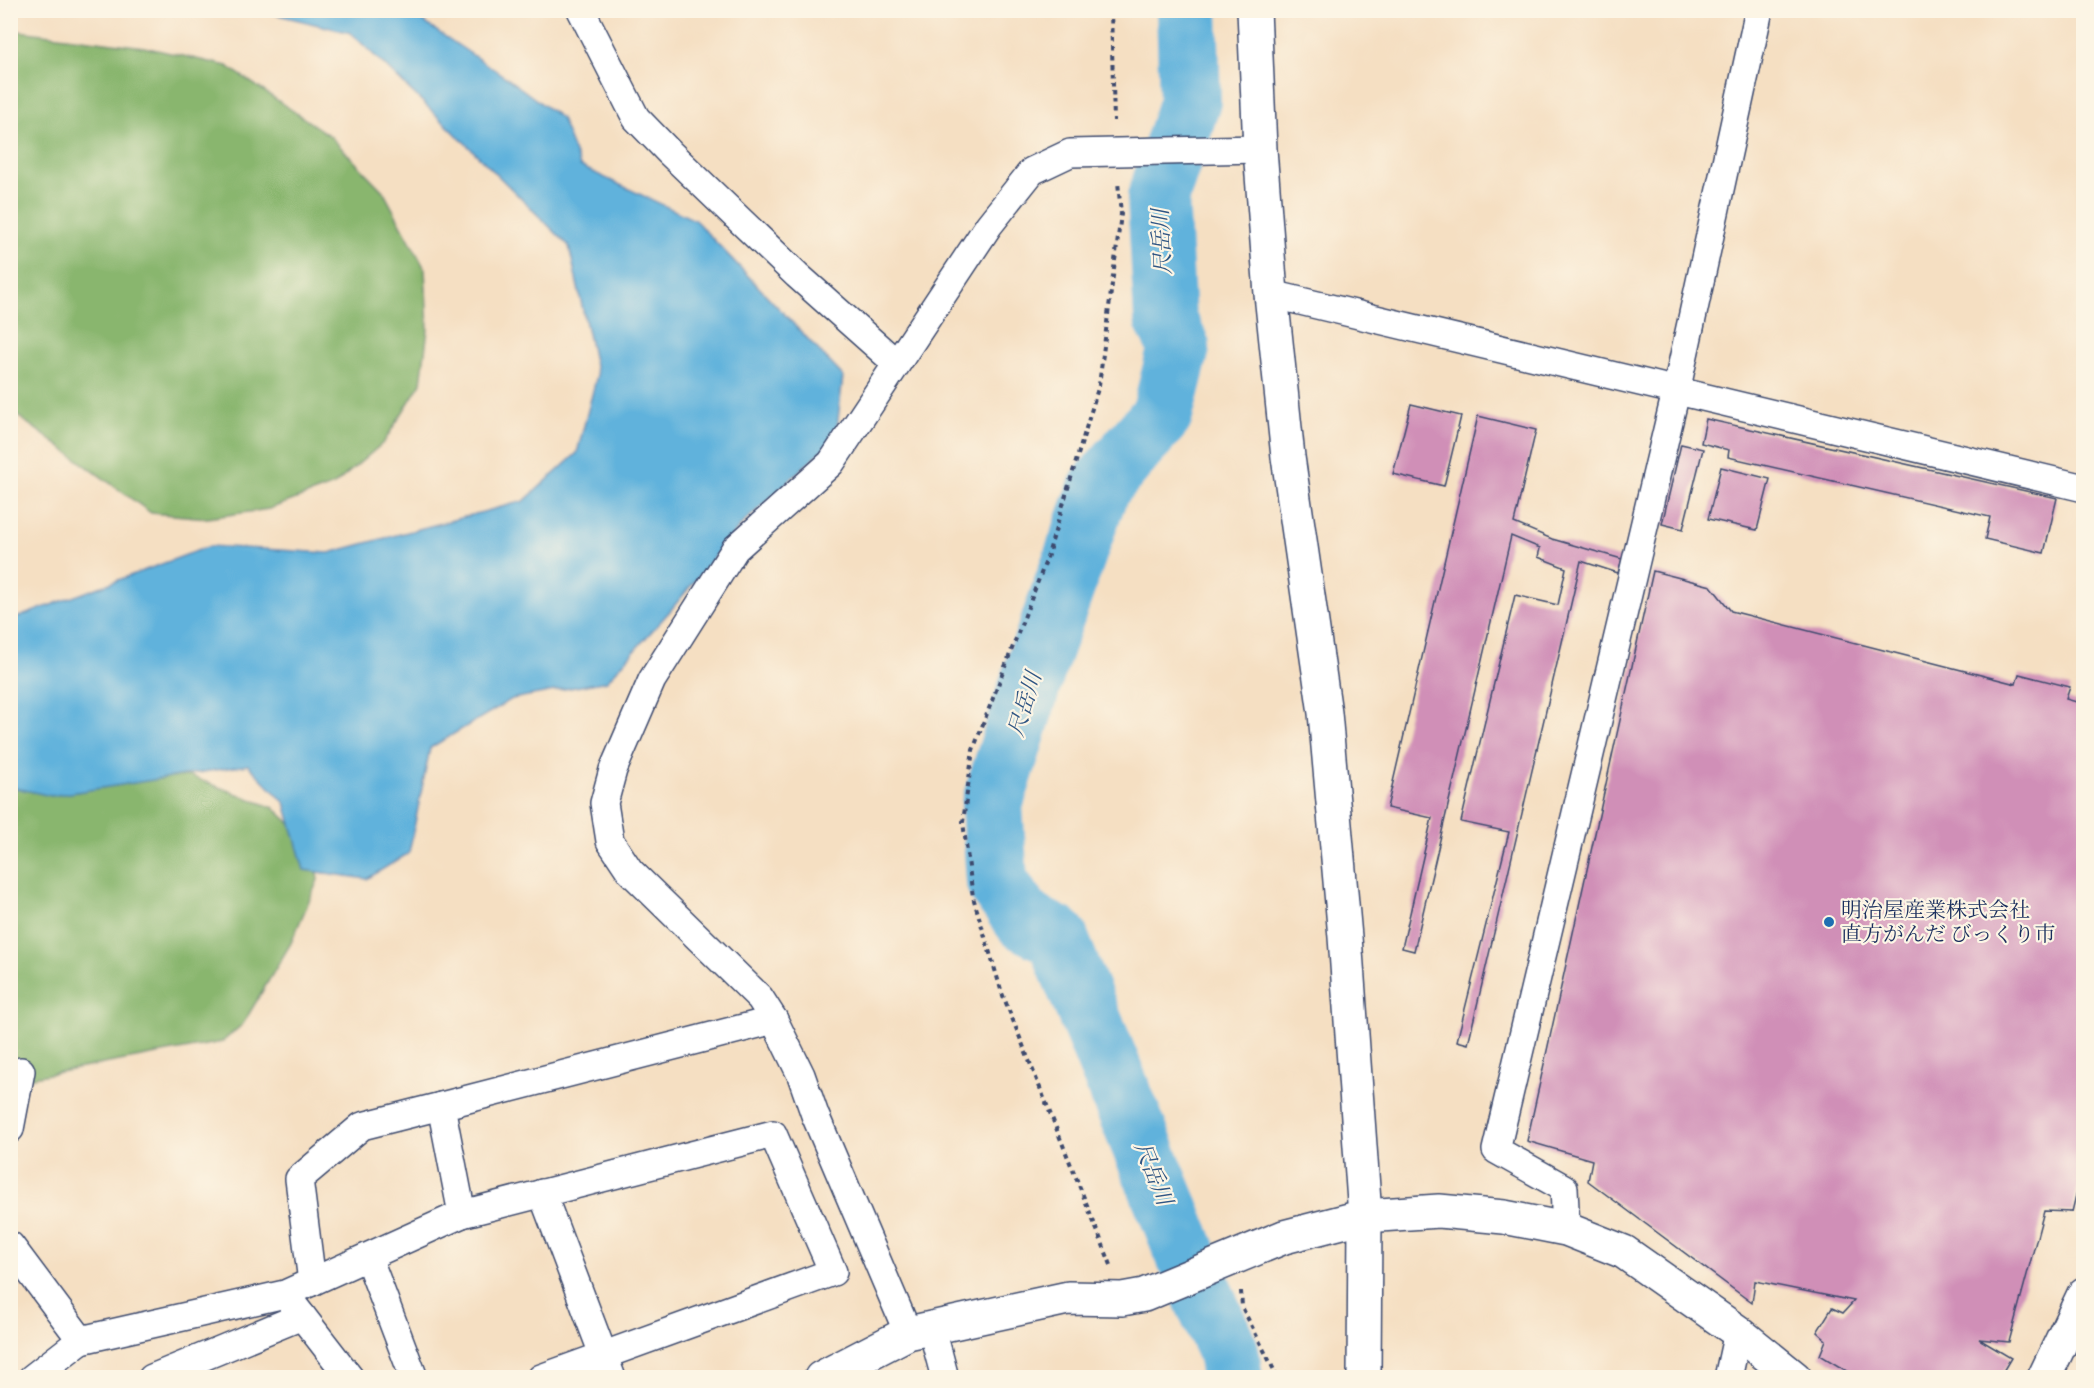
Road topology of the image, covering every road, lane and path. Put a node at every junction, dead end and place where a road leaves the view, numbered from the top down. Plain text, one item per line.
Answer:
1 (581, 10) edge
2 (1111, 10) edge
3 (1254, 10) edge
4 (1759, 10) edge
5 (1260, 149) junction
6 (1122, 152) junction
7 (1271, 294) junction
8 (896, 363) junction
9 (1676, 392) junction
10 (2084, 488) edge
11 (774, 1020) junction
12 (21, 1071) dead end
13 (441, 1106) junction
14 (10, 1129) edge
15 (542, 1193) junction
16 (462, 1214) junction
17 (1365, 1216) junction
18 (1566, 1230) junction
19 (10, 1245) edge
20 (368, 1257) junction
21 (1233, 1257) junction
22 (312, 1282) junction
23 (285, 1294) junction
24 (2084, 1294) edge
25 (1133, 1297) junction
26 (302, 1316) junction
27 (920, 1331) junction
28 (1738, 1332) junction
29 (81, 1340) junction
30 (608, 1366) edge
31 (32, 1377) edge
32 (152, 1377) edge
33 (350, 1377) edge
34 (414, 1377) edge
35 (541, 1377) edge
36 (821, 1377) edge
37 (945, 1377) edge
38 (1278, 1377) edge
39 (1364, 1377) edge
40 (1728, 1377) edge
41 (1795, 1377) edge
42 (2044, 1377) edge

1 - 8 street
2 - 6 path
3 - 5 street
4 - 9 street
5 - 6 street
5 - 7 street
6 - 8 street
6 - 25 path
7 - 9 street
7 - 17 street
8 - 11 street
9 - 10 street
9 - 18 street
11 - 13 street
11 - 27 street
12 - 14 street
13 - 16 street
13 - 22 street
15 - 16 street
15 - 30 street
15 - 30 street
16 - 20 street
17 - 18 street
17 - 21 street
17 - 39 street
18 - 28 street
19 - 29 street
20 - 22 street
20 - 34 street
21 - 25 street
21 - 38 path
22 - 23 street
23 - 26 street
23 - 29 street
24 - 42 street
25 - 27 street
26 - 32 street
26 - 33 street
27 - 36 street
27 - 37 street
28 - 40 street
28 - 41 street
29 - 31 street
30 - 35 street

